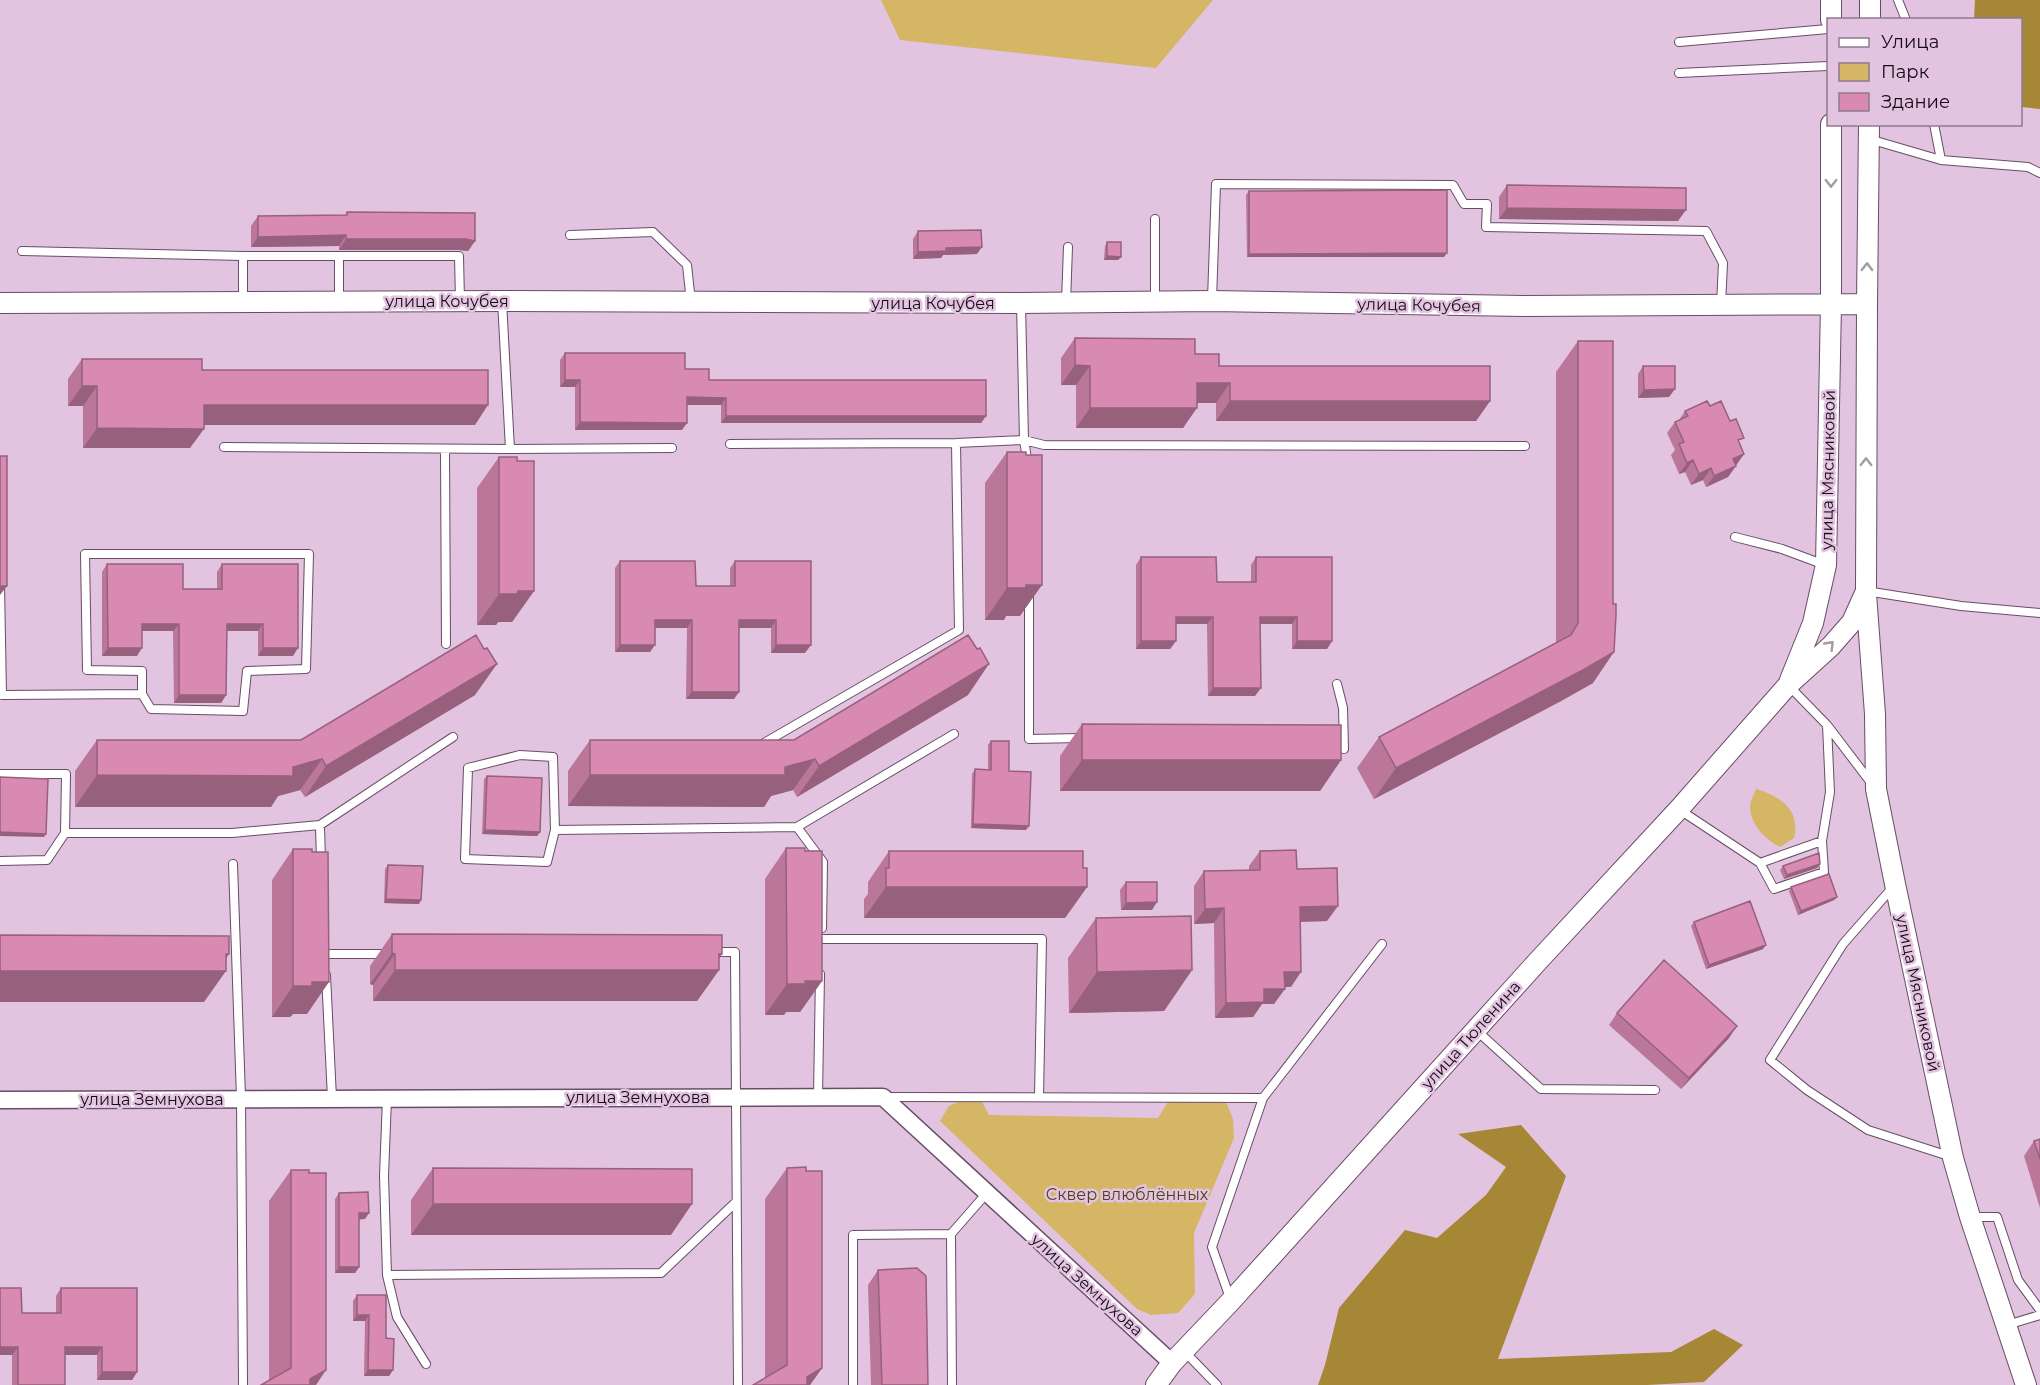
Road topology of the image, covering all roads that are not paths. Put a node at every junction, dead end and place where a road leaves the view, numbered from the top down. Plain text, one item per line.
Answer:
1 (1831, 0) edge
2 (1870, 0) edge
3 (1898, 0) edge
4 (1831, 18) edge
5 (1870, 18) edge
6 (1904, 18) edge
7 (1827, 29) edge
8 (1679, 42) dead end
9 (1827, 66) edge
10 (1679, 73) dead end
11 (1831, 126) edge
12 (1934, 126) edge
13 (1869, 132) edge
14 (1941, 160) junction
15 (2040, 173) edge
16 (1155, 219) dead end
17 (570, 235) dead end
18 (1068, 248) dead end
19 (22, 251) dead end
20 (243, 256) junction
21 (339, 256) junction
22 (339, 301) junction
23 (460, 301) junction
24 (502, 301) junction
25 (1155, 301) junction
26 (1212, 301) junction
27 (243, 302) junction
28 (690, 302) junction
29 (1066, 302) junction
30 (0, 303) edge
31 (1021, 303) junction
32 (1831, 303) junction
33 (1867, 304) junction
34 (1721, 306) junction
35 (1024, 440) junction
36 (956, 442) junction
37 (730, 444) dead end
38 (1525, 446) dead end
39 (225, 447) dead end
40 (672, 448) dead end
41 (445, 449) junction
42 (510, 449) junction
43 (1029, 470) edge
44 (1735, 537) dead end
45 (1826, 565) junction
46 (0, 571) edge
47 (1029, 586) edge
48 (1866, 591) junction
49 (2040, 613) edge
50 (446, 644) dead end
51 (1337, 684) dead end
52 (1788, 685) junction
53 (142, 694) junction
54 (1827, 725) junction
55 (954, 734) dead end
56 (453, 737) dead end
57 (1086, 738) edge
58 (1325, 742) edge
59 (764, 743) edge
60 (0, 774) edge
61 (1876, 789) junction
62 (1679, 809) junction
63 (320, 825) junction
64 (797, 827) junction
65 (555, 830) junction
66 (65, 833) junction
67 (1822, 841) junction
68 (0, 861) edge
69 (1760, 863) junction
70 (233, 864) dead end
71 (322, 878) edge
72 (1894, 885) junction
73 (821, 939) junction
74 (325, 944) edge
75 (1382, 944) dead end
76 (821, 950) edge
77 (224, 951) edge
78 (236, 951) junction
79 (702, 952) edge
80 (325, 954) junction
81 (400, 954) edge
82 (821, 962) edge
83 (1476, 1030) junction
84 (1655, 1090) dead end
85 (735, 1096) junction
86 (818, 1096) junction
87 (387, 1097) junction
88 (883, 1097) junction
89 (1039, 1097) junction
90 (241, 1098) junction
91 (332, 1098) junction
92 (1263, 1098) junction
93 (0, 1100) edge
94 (1953, 1158) junction
95 (986, 1194) junction
96 (736, 1202) junction
97 (1970, 1217) junction
98 (951, 1234) junction
99 (387, 1275) junction
100 (1231, 1301) junction
101 (2040, 1313) edge
102 (2007, 1325) junction
103 (1178, 1357) junction
104 (426, 1364) dead end
105 (243, 1385) edge
106 (738, 1385) edge
107 (853, 1385) edge
108 (952, 1385) edge
109 (1156, 1385) edge
110 (1217, 1385) edge
111 (2026, 1385) edge

1 - 4 street
2 - 5 street
3 - 6 lane
7 - 8 lane
9 - 10 lane
11 -> 32 street, улица Мясниковой
12 - 14 lane
13 - 14 lane
33 -> 13 street, улица Мясниковой
14 - 15 lane
16 - 25 lane
17 - 28 lane
18 - 29 lane
19 - 20 lane
20 - 21 lane
20 - 27 lane
21 - 22 lane
21 - 23 lane
22 - 23 street, улица Кочубея
22 - 27 street, улица Кочубея
23 - 24 street, улица Кочубея
24 - 28 street, улица Кочубея
24 - 42 lane
25 - 26 street, улица Кочубея
25 - 29 street, улица Кочубея
26 - 34 street, улица Кочубея
26 - 34 lane
27 - 30 street, улица Кочубея
28 - 31 street, улица Кочубея
29 - 31 street, улица Кочубея
31 - 35 lane
32 - 33 street, улица Кочубея
32 - 34 street, улица Кочубея
32 - 45 street, улица Мясниковой
48 -> 33 street, улица Мясниковой
35 - 36 lane
35 - 38 lane
35 - 43 lane
36 - 37 lane
36 - 59 lane
39 - 41 lane
40 - 42 lane
41 - 42 lane
41 - 50 lane
44 - 45 lane
45 - 52 street, улица Мясниковой
46 - 53 lane
47 - 57 lane
48 - 49 lane
52 -> 48 street, улица Мясниковой
48 - 61 street, улица Мясниковой
51 - 58 lane
52 - 54 lane
52 - 62 street, улица Тюленина
53 - 53 lane
54 - 61 lane
54 - 67 lane
55 - 64 lane
56 - 63 lane
60 - 66 lane
61 - 72 street, улица Мясниковой
62 - 69 lane
62 - 83 street, улица Тюленина
63 - 66 lane
63 - 71 lane
64 - 65 lane
64 - 73 lane
65 - 65 lane
66 - 68 lane
67 - 69 lane
67 - 69 lane
70 - 78 lane
72 - 94 street, улица Мясниковой
72 - 94 lane
73 - 76 lane
73 - 89 lane
74 - 80 lane
75 - 92 lane
77 - 78 lane
78 - 90 lane
79 - 85 lane
80 - 81 lane
80 - 91 lane
82 - 86 lane
83 - 84 lane
83 - 100 street, улица Тюленина
85 - 86 street, улица Земнухова
85 - 87 street, улица Земнухова
85 - 96 lane
86 - 88 street, улица Земнухова
87 - 91 street, улица Земнухова
87 - 99 lane
88 - 89 lane
88 - 95 street, улица Земнухова
89 - 92 lane
90 - 91 street, улица Земнухова
90 - 93 street, улица Земнухова
90 - 105 lane
92 - 100 lane
94 - 97 street, улица Мясниковой
95 - 98 lane
95 - 103 street, улица Земнухова
96 - 99 lane
96 - 106 lane
97 - 101 lane
97 - 102 street, улица Мясниковой
98 - 107 lane
98 - 108 lane
99 - 104 lane
100 - 103 street, улица Тюленина
101 - 102 lane
102 - 111 street, улица Мясниковой
103 - 109 street, улица Тюленина
103 - 110 lane

